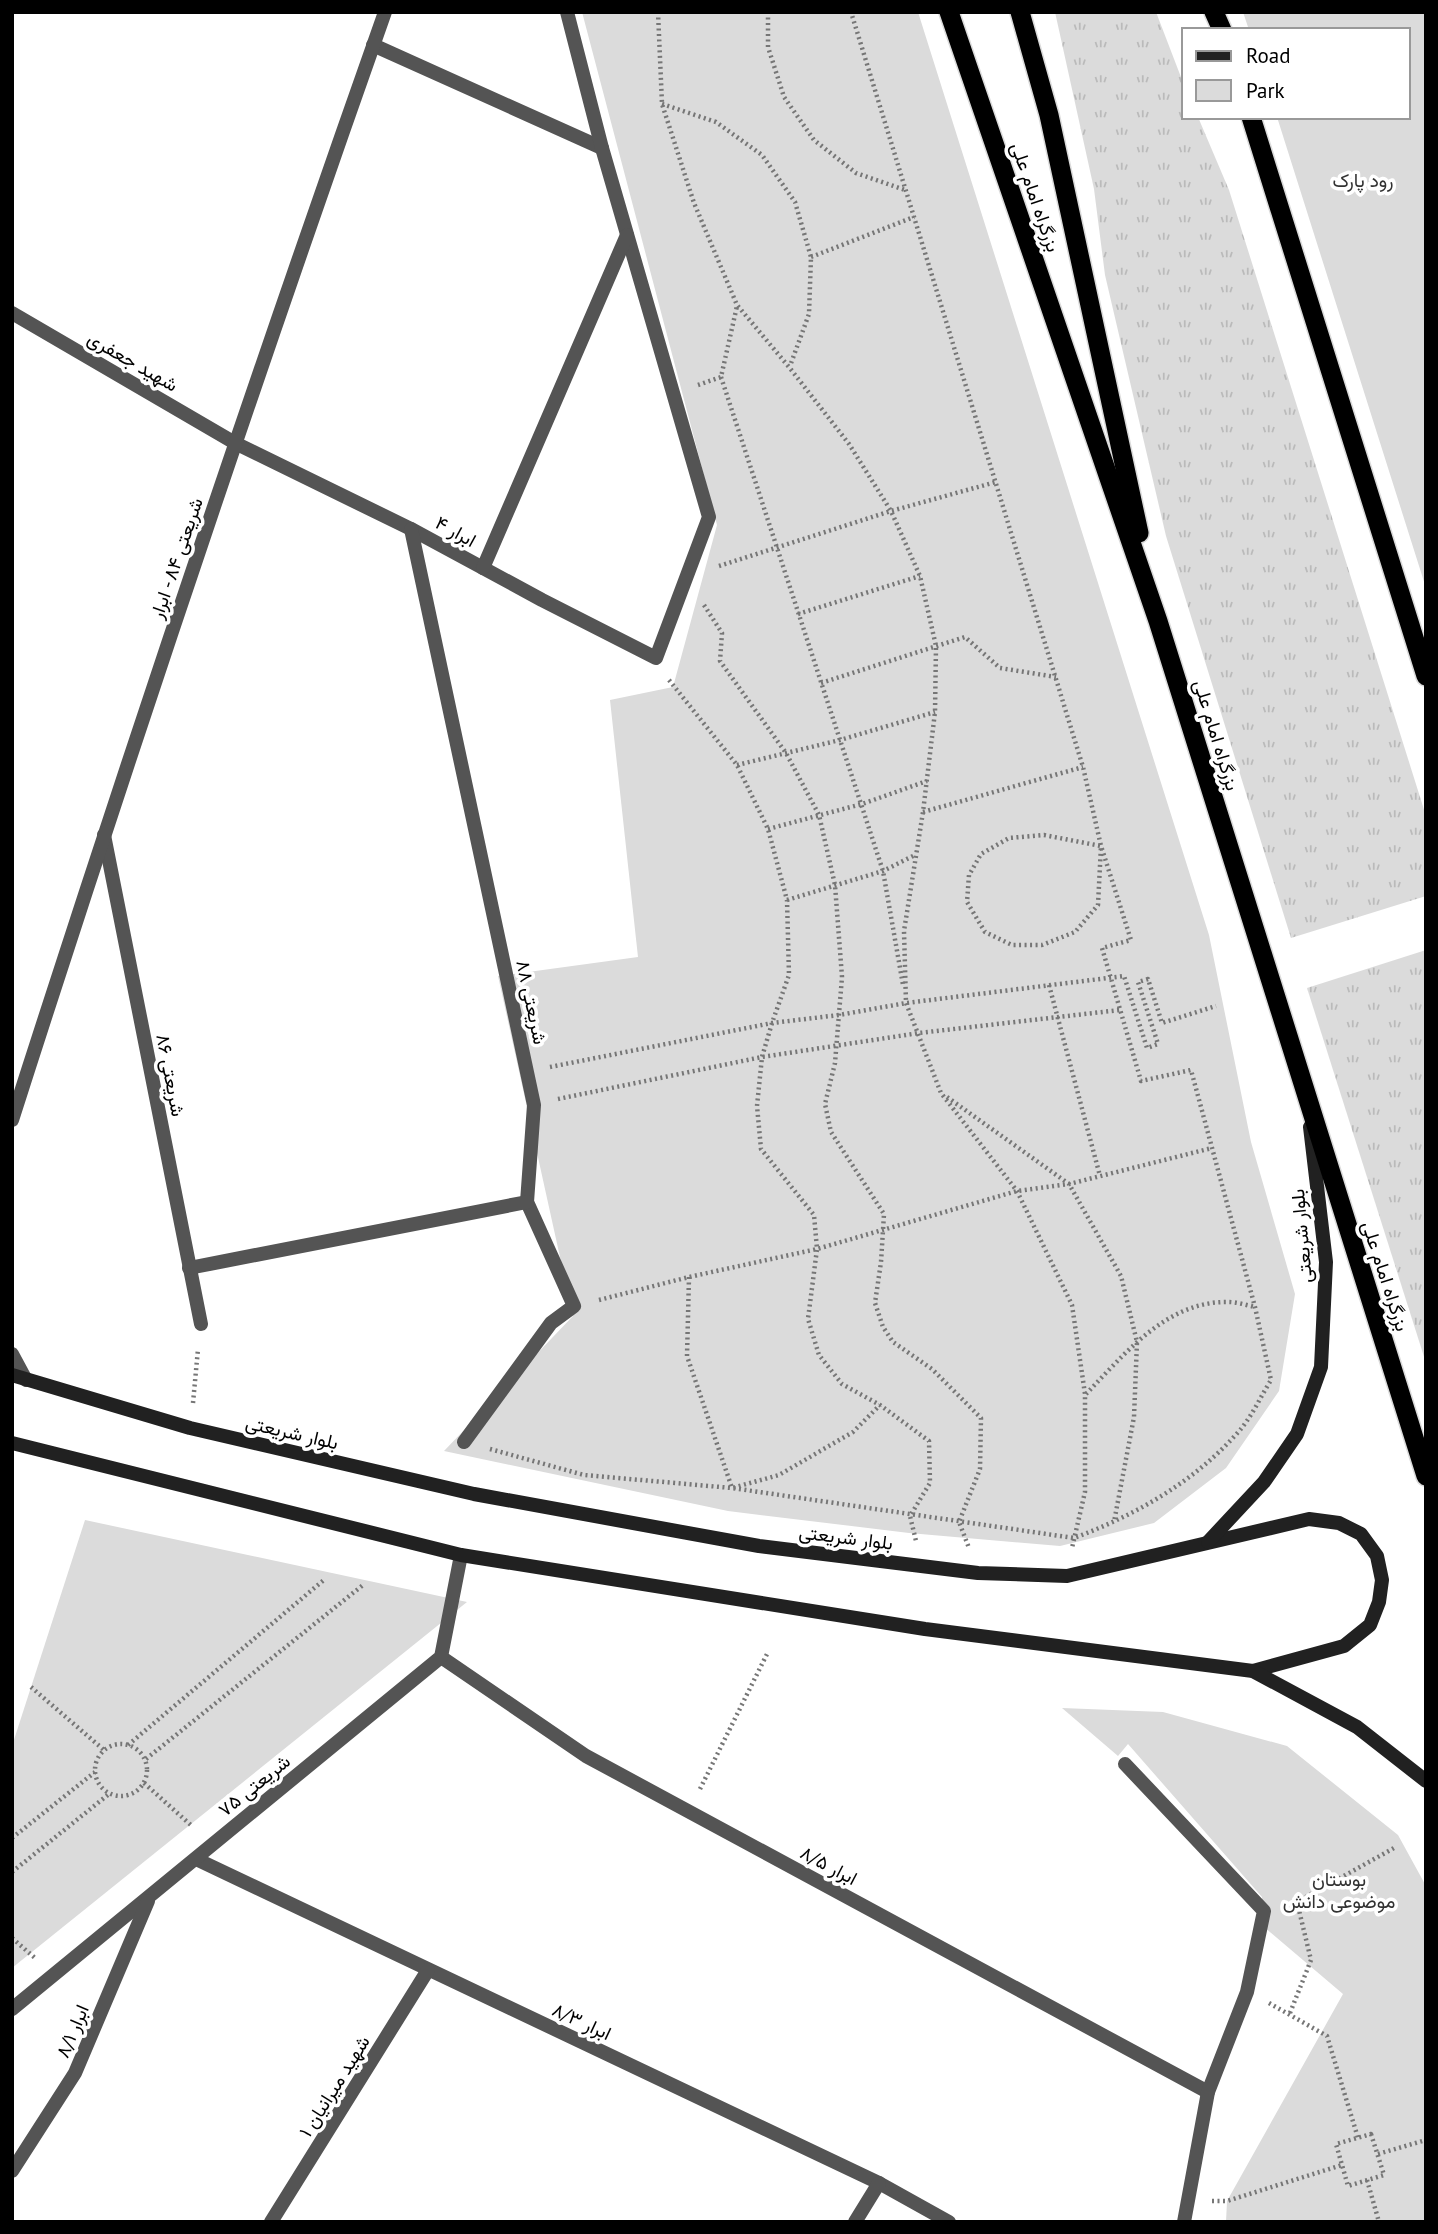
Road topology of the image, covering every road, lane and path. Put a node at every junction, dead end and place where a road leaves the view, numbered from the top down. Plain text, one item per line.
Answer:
1 (385, 12) edge
2 (567, 12) edge
3 (658, 12) edge
4 (768, 12) edge
5 (850, 12) edge
6 (949, 12) edge
7 (1020, 12) edge
8 (373, 45) junction
9 (662, 104) junction
10 (1252, 119) edge
11 (603, 148) junction
12 (905, 190) junction
13 (914, 217) junction
14 (627, 235) junction
15 (811, 257) junction
16 (737, 305) junction
17 (12, 313) edge
18 (789, 367) junction
19 (721, 377) junction
20 (672, 395) junction
21 (235, 443) junction
22 (996, 482) junction
23 (891, 511) junction
24 (411, 528) junction
25 (777, 548) junction
26 (483, 568) junction
27 (686, 576) junction
28 (920, 576) junction
29 (798, 614) junction
30 (1158, 621) junction
31 (936, 646) junction
32 (656, 658) junction
33 (1426, 676) edge
34 (1056, 677) junction
35 (821, 683) junction
36 (935, 712) junction
37 (841, 740) junction
38 (786, 753) junction
39 (737, 765) junction
40 (1083, 767) junction
41 (927, 781) junction
42 (862, 804) junction
43 (923, 812) junction
44 (819, 815) junction
45 (768, 829) junction
46 (104, 833) junction
47 (1101, 846) junction
48 (916, 854) junction
49 (883, 870) junction
50 (835, 885) junction
51 (787, 900) junction
52 (1110, 978) junction
53 (1049, 985) junction
54 (906, 1003) junction
55 (1216, 1006) dead end
56 (1120, 1010) junction
57 (839, 1015) junction
58 (1056, 1017) junction
59 (772, 1023) junction
60 (919, 1033) junction
61 (836, 1047) junction
62 (762, 1057) junction
63 (527, 1072) junction
64 (941, 1093) junction
65 (1306, 1097) junction
66 (534, 1105) junction
67 (12, 1120) edge
68 (1212, 1148) junction
69 (1100, 1176) junction
70 (1069, 1184) junction
71 (1017, 1191) junction
72 (527, 1202) junction
73 (883, 1229) junction
74 (817, 1249) junction
75 (189, 1268) junction
76 (689, 1277) junction
77 (574, 1306) junction
78 (1255, 1307) junction
79 (201, 1324) joint
80 (1137, 1342) junction
81 (12, 1354) edge
82 (19, 1377) edge
83 (1085, 1394) junction
84 (880, 1405) junction
85 (190, 1428) junction
86 (464, 1442) joint
87 (12, 1443) edge
88 (1426, 1476) edge
89 (732, 1488) junction
90 (910, 1516) junction
91 (959, 1522) junction
92 (1114, 1523) junction
93 (1074, 1538) junction
94 (1207, 1543) junction
95 (461, 1555) junction
96 (921, 1566) junction
97 (978, 1573) junction
98 (1067, 1576) junction
99 (326, 1579) dead end
100 (363, 1585) dead end
101 (768, 1652) dead end
102 (441, 1657) junction
103 (1254, 1671) junction
104 (31, 1686) dead end
105 (128, 1745) junction
106 (104, 1750) junction
107 (146, 1759) junction
108 (1125, 1764) dead end
109 (95, 1772) junction
110 (1426, 1782) edge
111 (144, 1783) junction
112 (109, 1794) junction
113 (689, 1812) junction
114 (12, 1838) edge
115 (209, 1848) junction
116 (1394, 1848) dead end
117 (196, 1859) junction
118 (12, 1871) edge
119 (150, 1896) junction
120 (428, 1970) junction
121 (1247, 1992) junction
122 (12, 2009) edge
123 (1290, 2013) junction
124 (1208, 2092) junction
125 (1357, 2138) junction
126 (1426, 2140) edge
127 (1378, 2154) junction
128 (1342, 2165) junction
129 (12, 2171) edge
130 (1367, 2180) junction
131 (879, 2183) junction
132 (1186, 2202) junction
133 (271, 2222) edge
134 (855, 2222) edge
135 (949, 2222) edge
136 (1184, 2222) edge
137 (1379, 2222) edge

1 - 8 street, شریعتی ۸۴ - ابرار
2 - 11 street
3 - 9 path
4 - 12 path
5 - 12 path
6 - 30 highway, بزرگراه امام علی
7 - 30 highway
8 - 11 street
8 - 21 street, شریعتی ۸۴ - ابرار
9 - 15 path
9 - 16 path
10 - 33 highway
11 - 14 street
12 - 13 path
13 - 15 path
13 - 22 path
14 - 20 street
14 - 26 street
15 - 18 path
16 - 18 path
16 - 19 path
17 - 21 street, شهید جعفری
18 - 23 path
19 - 20 path
19 - 25 path
20 - 27 street
21 - 24 street, ابرار ۴
21 - 46 street, شریعتی ۸۴ - ابرار
22 - 23 path
22 - 34 path
23 - 25 path
23 - 28 path
24 - 26 street, ابرار ۴
24 - 63 street, شریعتی ۸۸
25 - 27 path
25 - 29 path
26 - 32 street, ابرار ۴
27 - 32 street
27 - 38 path
28 - 29 path
28 - 31 path
29 - 35 path
30 - 65 highway, بزرگراه امام علی
31 - 34 path
31 - 35 path
31 - 36 path
32 - 39 path
34 - 40 path
35 - 37 path
36 - 37 path
36 - 41 path
37 - 38 path
37 - 42 path
38 - 39 path
38 - 44 path
39 - 45 path
40 - 43 path
40 - 47 path
41 - 42 path
41 - 43 path
42 - 44 path
42 - 49 path
43 - 48 path
44 - 45 path
44 - 50 path
45 - 51 path
46 - 67 street, شریعتی ۸۴ - ابرار
46 - 75 street, شریعتی ۸۶
47 - 47 path
47 - 52 path
48 - 49 path
48 - 54 path
49 - 50 path
49 - 54 path
50 - 51 path
50 - 57 path
51 - 59 path
52 - 53 path
52 - 55 path
52 - 56 path
53 - 54 path
53 - 58 path
54 - 57 path
54 - 60 path
56 - 58 path
56 - 68 path
57 - 59 path
57 - 61 path
58 - 60 path
58 - 69 path
59 - 62 path
59 - 63 path
60 - 61 path
60 - 64 path
61 - 62 path
61 - 73 path
62 - 66 path
62 - 74 path
63 - 66 street, شریعتی ۸۸
64 - 70 path
64 - 71 path
65 - 88 highway, بزرگراه امام علی
65 - 94 main road, بلوار شریعتی
66 - 72 street, شریعتی ۸۸
68 - 69 path
68 - 78 path
69 - 70 path
70 - 71 path
70 - 80 path
71 - 73 path
71 - 83 path
72 - 75 street
72 - 77 street, شریعتی ۸۸
73 - 74 path
73 - 91 path
74 - 76 path
74 - 84 path
75 - 79 street, شریعتی ۸۶
76 - 77 path
76 - 89 path
77 - 86 street
78 - 80 path
78 - 92 path
79 - 85 path
80 - 83 path
80 - 92 path
81 - 82 street
82 - 85 main road, بلوار شریعتی
83 - 93 path
84 - 89 path
84 - 90 path
85 - 96 main road, بلوار شریعتی
86 - 89 path
87 - 95 main road
89 - 90 path
90 - 91 path
90 - 96 path
91 - 93 path
91 - 97 path
92 - 93 path
93 - 98 path
94 - 98 main road, بلوار شریعتی
94 - 103 main road
95 - 102 street
95 - 103 main road
96 - 97 main road, بلوار شریعتی
97 - 98 main road, بلوار شریعتی
99 - 105 path
100 - 107 path
101 - 113 path
102 - 113 street, ابرار ۸/۵
102 - 115 street, شریعتی ۷۵
103 - 110 main road
104 - 106 path
105 - 106 path
105 - 107 path
106 - 109 path
107 - 111 path
108 - 121 street
109 - 112 path
109 - 114 path
111 - 112 path
111 - 115 path
112 - 118 path
113 - 124 street, ابرار ۸/۵
115 - 117 street, شریعتی ۷۵
116 - 123 path
117 - 119 street, شریعتی ۷۵
117 - 120 street, ابرار ۸/۳
119 - 122 street, شریعتی ۷۵
119 - 129 street, ابرار ۸/۱
120 - 131 street, ابرار ۸/۳
120 - 133 street, شهید میرانیان ۱
121 - 123 path
121 - 124 street
123 - 125 path
124 - 132 street
125 - 127 path
125 - 128 path
126 - 127 path
127 - 130 path
128 - 130 path
128 - 132 path
130 - 137 path
131 - 134 street
131 - 135 street, ابرار ۸/۳
132 - 136 street

